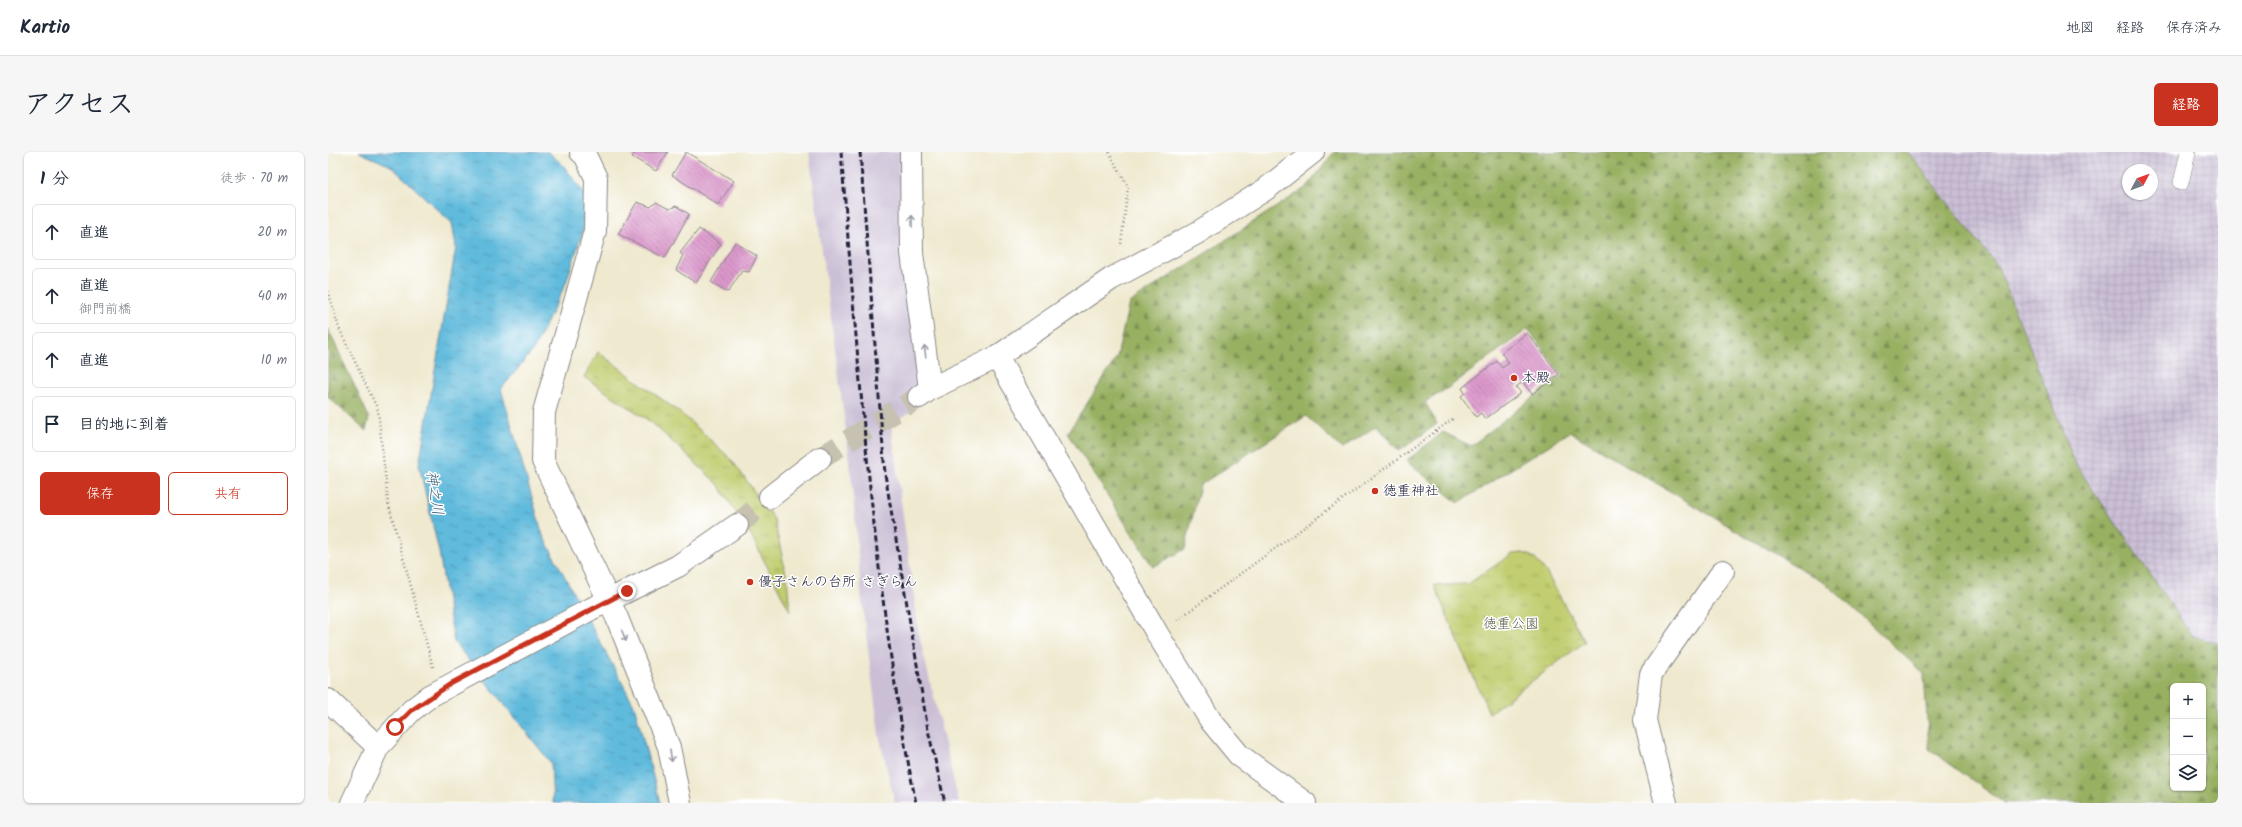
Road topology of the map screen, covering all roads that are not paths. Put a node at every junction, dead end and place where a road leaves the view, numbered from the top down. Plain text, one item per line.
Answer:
1 (911, 152) edge
2 (1313, 152) edge
3 (2188, 152) edge
4 (584, 153) edge
5 (2181, 183) dead end
6 (997, 357) junction
7 (820, 458) tunnel mouth
8 (770, 497) tunnel mouth
9 (737, 525) tunnel mouth
10 (1723, 571) dead end
11 (600, 604) junction
12 (328, 700) edge
13 (378, 747) junction
14 (352, 803) edge
15 (680, 803) edge
16 (1304, 803) edge
17 (1666, 803) edge

6 -> 1 street
2 - 6 street
3 - 5 lane
4 - 11 street
6 - 16 street
7 - 8 street
9 - 11 street
10 - 17 street
11 - 13 street
11 -> 15 street
12 - 13 street
13 - 14 street

